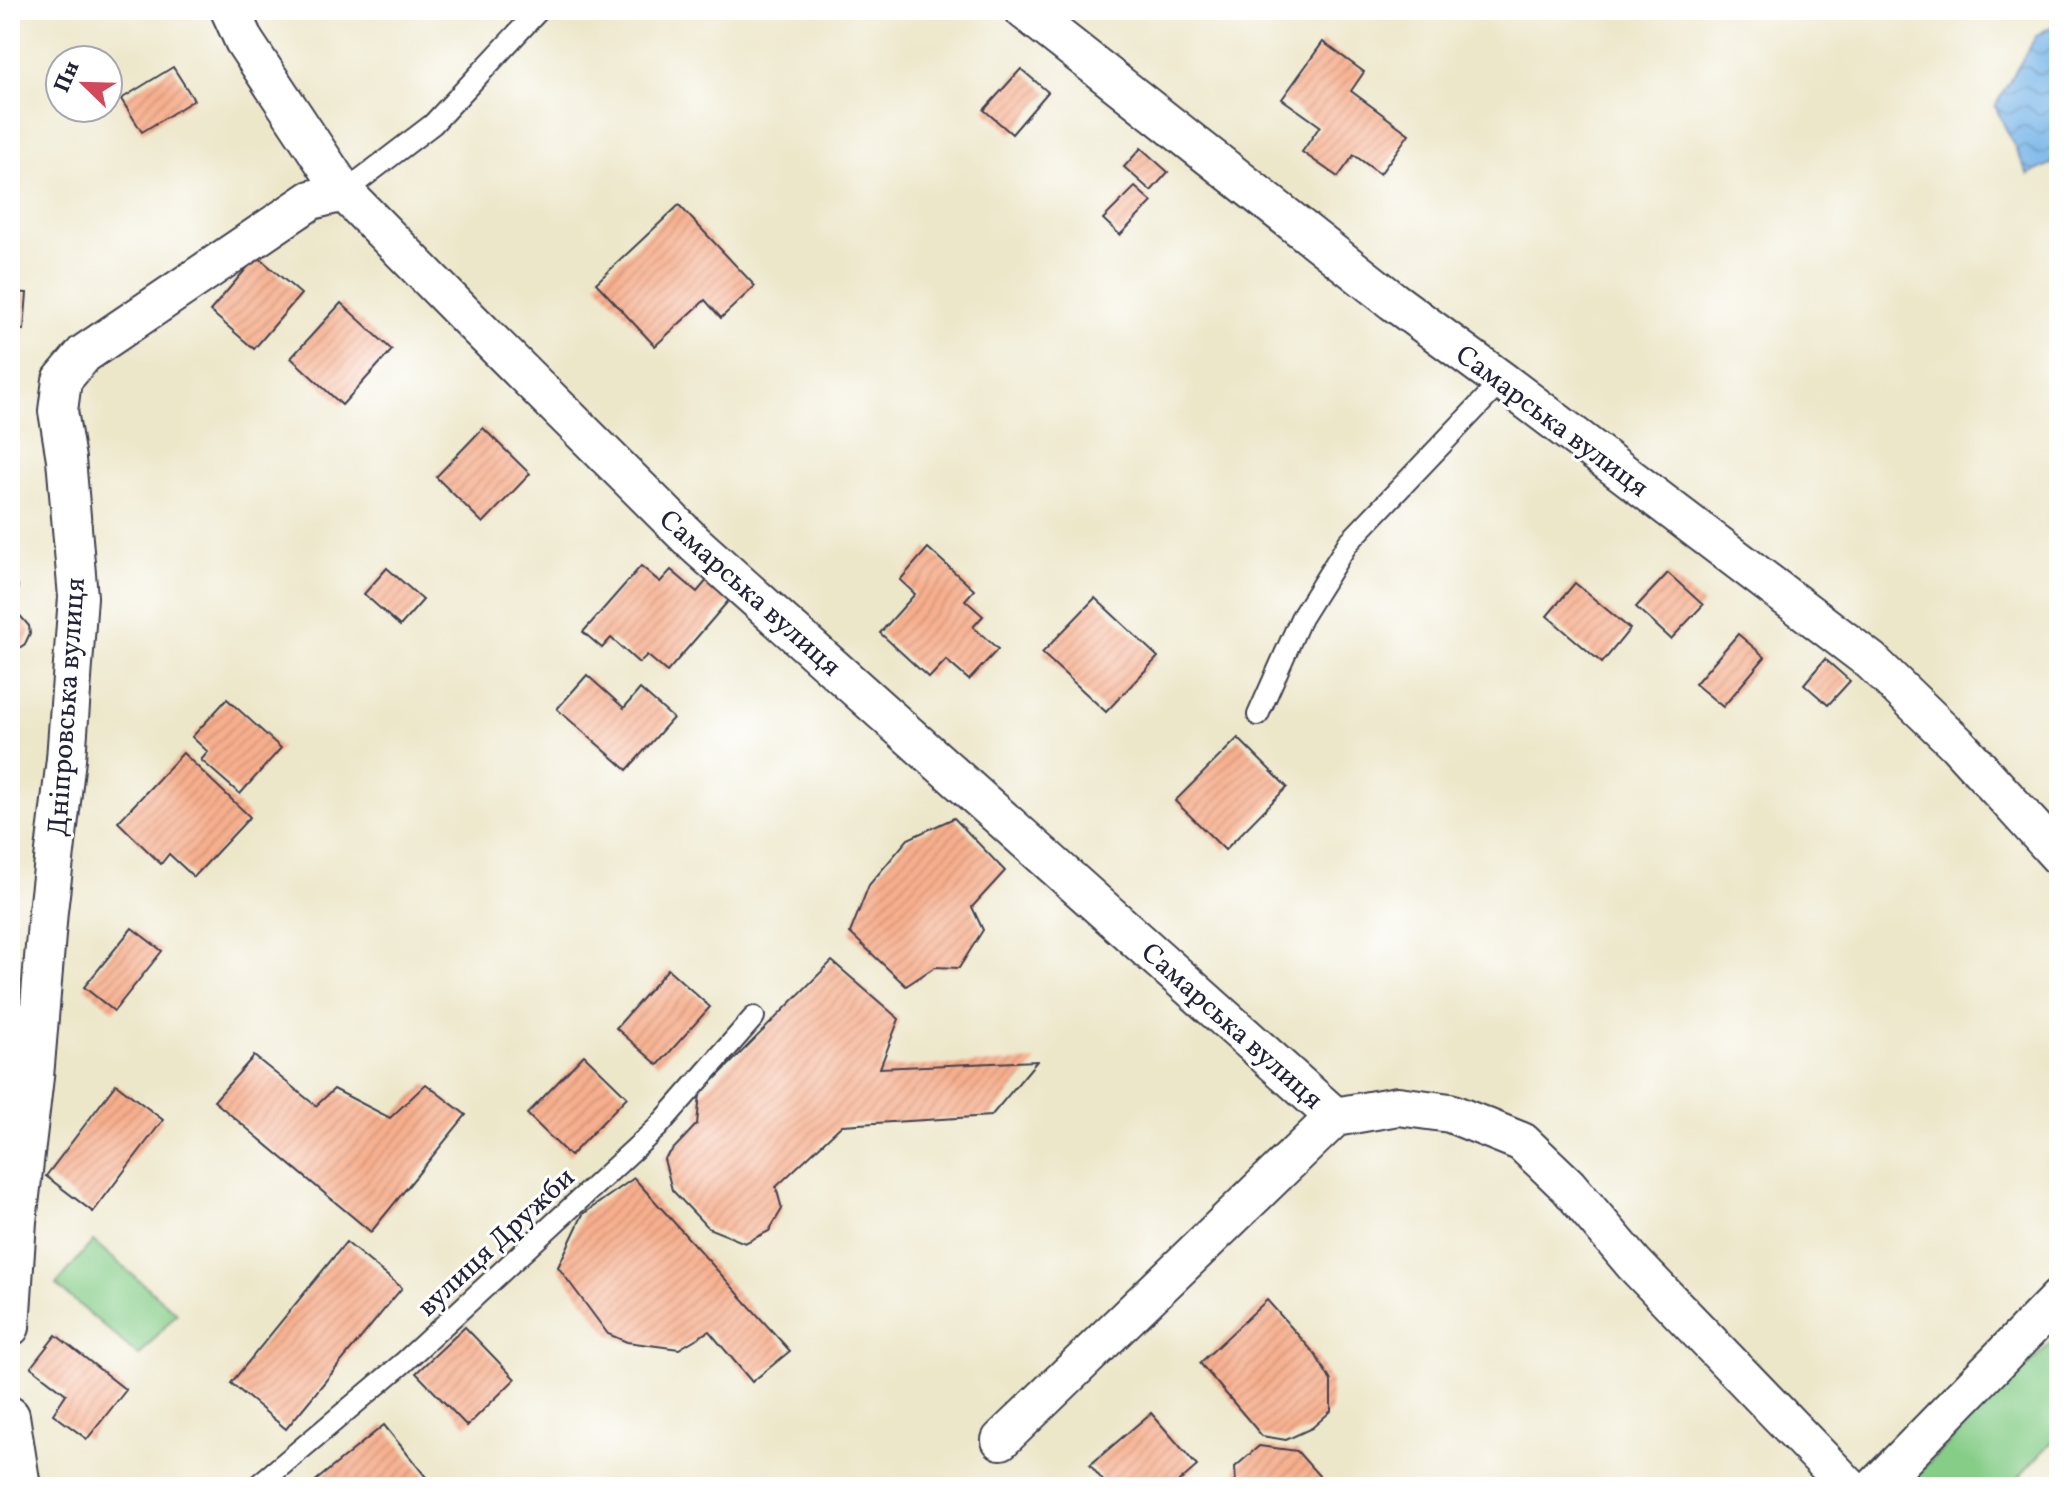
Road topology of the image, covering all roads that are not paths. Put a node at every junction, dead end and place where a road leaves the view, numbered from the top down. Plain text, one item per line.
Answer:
1 (230, 10) edge
2 (539, 10) edge
3 (1024, 10) edge
4 (344, 192) junction
5 (1502, 381) junction
6 (1258, 715) dead end
7 (2059, 856) edge
8 (754, 1017) dead end
9 (1335, 1117) junction
10 (2059, 1298) edge
11 (10, 1327) edge
12 (10, 1416) edge
13 (1001, 1440) dead end
14 (21, 1487) edge
15 (256, 1487) edge
16 (1849, 1487) edge
17 (1875, 1487) edge

1 - 4 street, Самарська вулиця
2 - 4 lane
3 - 5 street, Самарська вулиця
4 - 9 street, Самарська вулиця
4 - 11 street, Дніпровська вулиця
5 - 6 lane
5 - 7 street, Самарська вулиця
8 - 15 lane, вулиця Дружби
9 - 13 street, Самарська вулиця
9 - 16 street, Самарська вулиця
10 - 17 street
12 - 14 street

